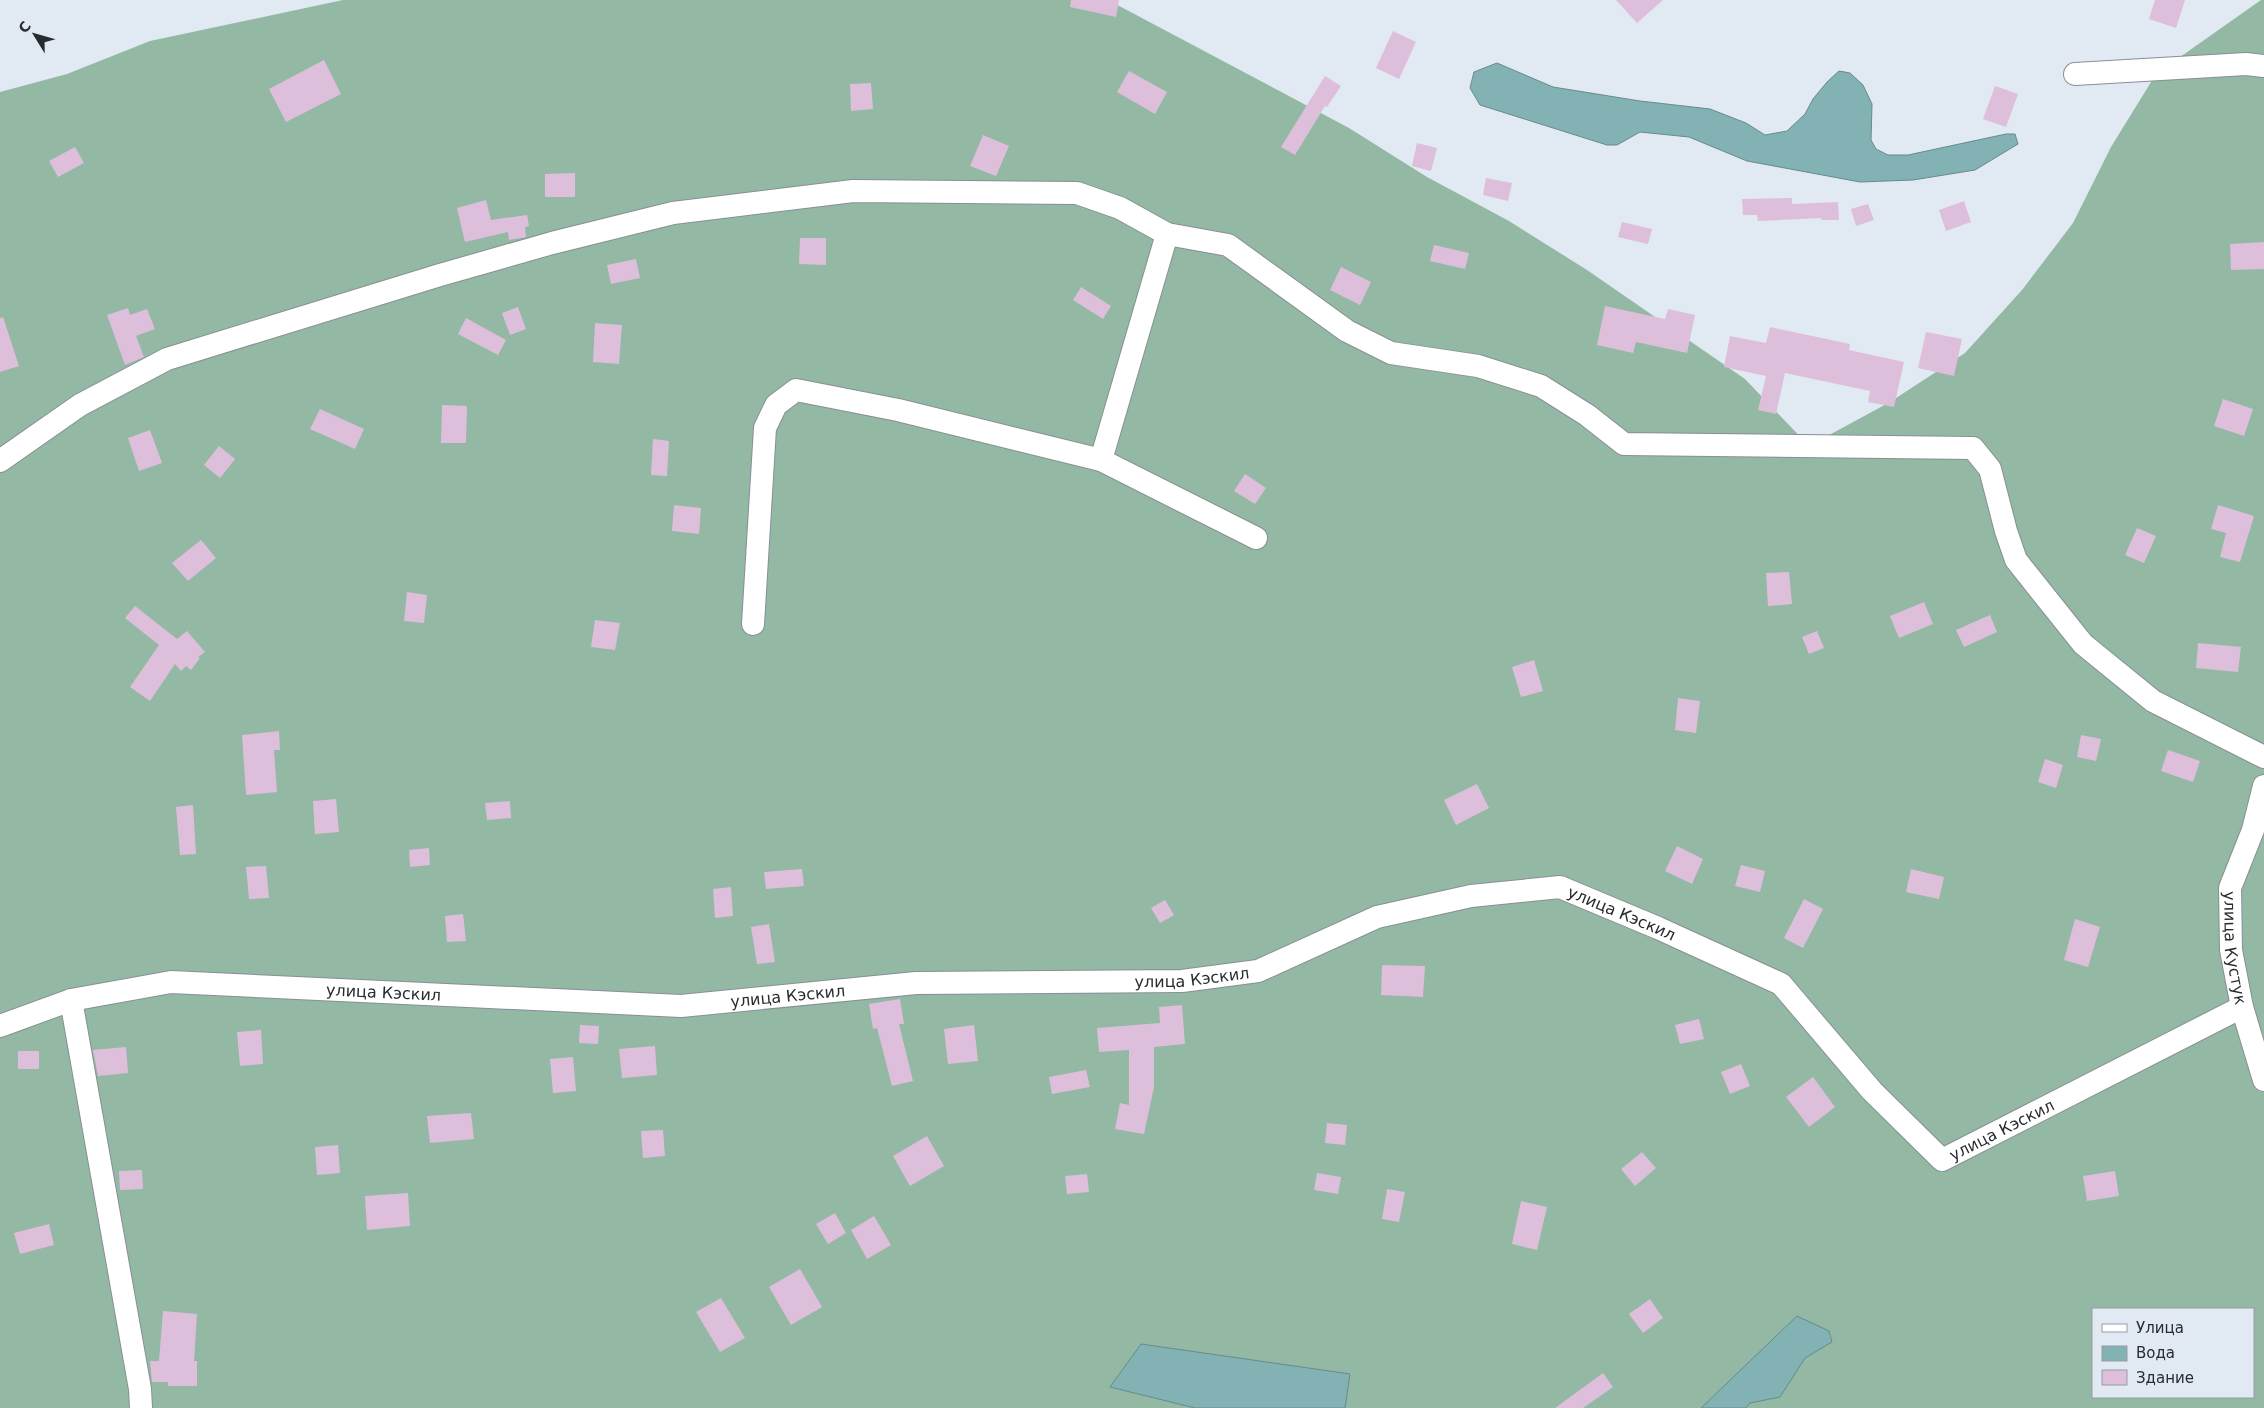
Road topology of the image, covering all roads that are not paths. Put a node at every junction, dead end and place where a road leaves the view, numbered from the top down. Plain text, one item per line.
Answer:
1 (2264, 66) edge
2 (2075, 74) dead end
3 (1167, 234) junction
4 (1101, 460) junction
5 (0, 461) edge
6 (1256, 538) dead end
7 (753, 624) dead end
8 (2264, 757) edge
9 (2264, 786) edge
10 (2258, 828) edge
11 (71, 1000) junction
12 (2242, 1007) junction
13 (0, 1026) edge
14 (2264, 1080) edge
15 (141, 1408) edge

1 - 2 street
3 - 4 street
3 - 5 street
3 - 8 street
4 - 6 street
4 - 7 street
9 - 10 street, улица Кустук
10 - 12 street, улица Кустук
11 - 12 street, улица Кэскил
11 - 13 street, улица Кэскил
11 - 15 street
12 - 14 street, улица Кустук

